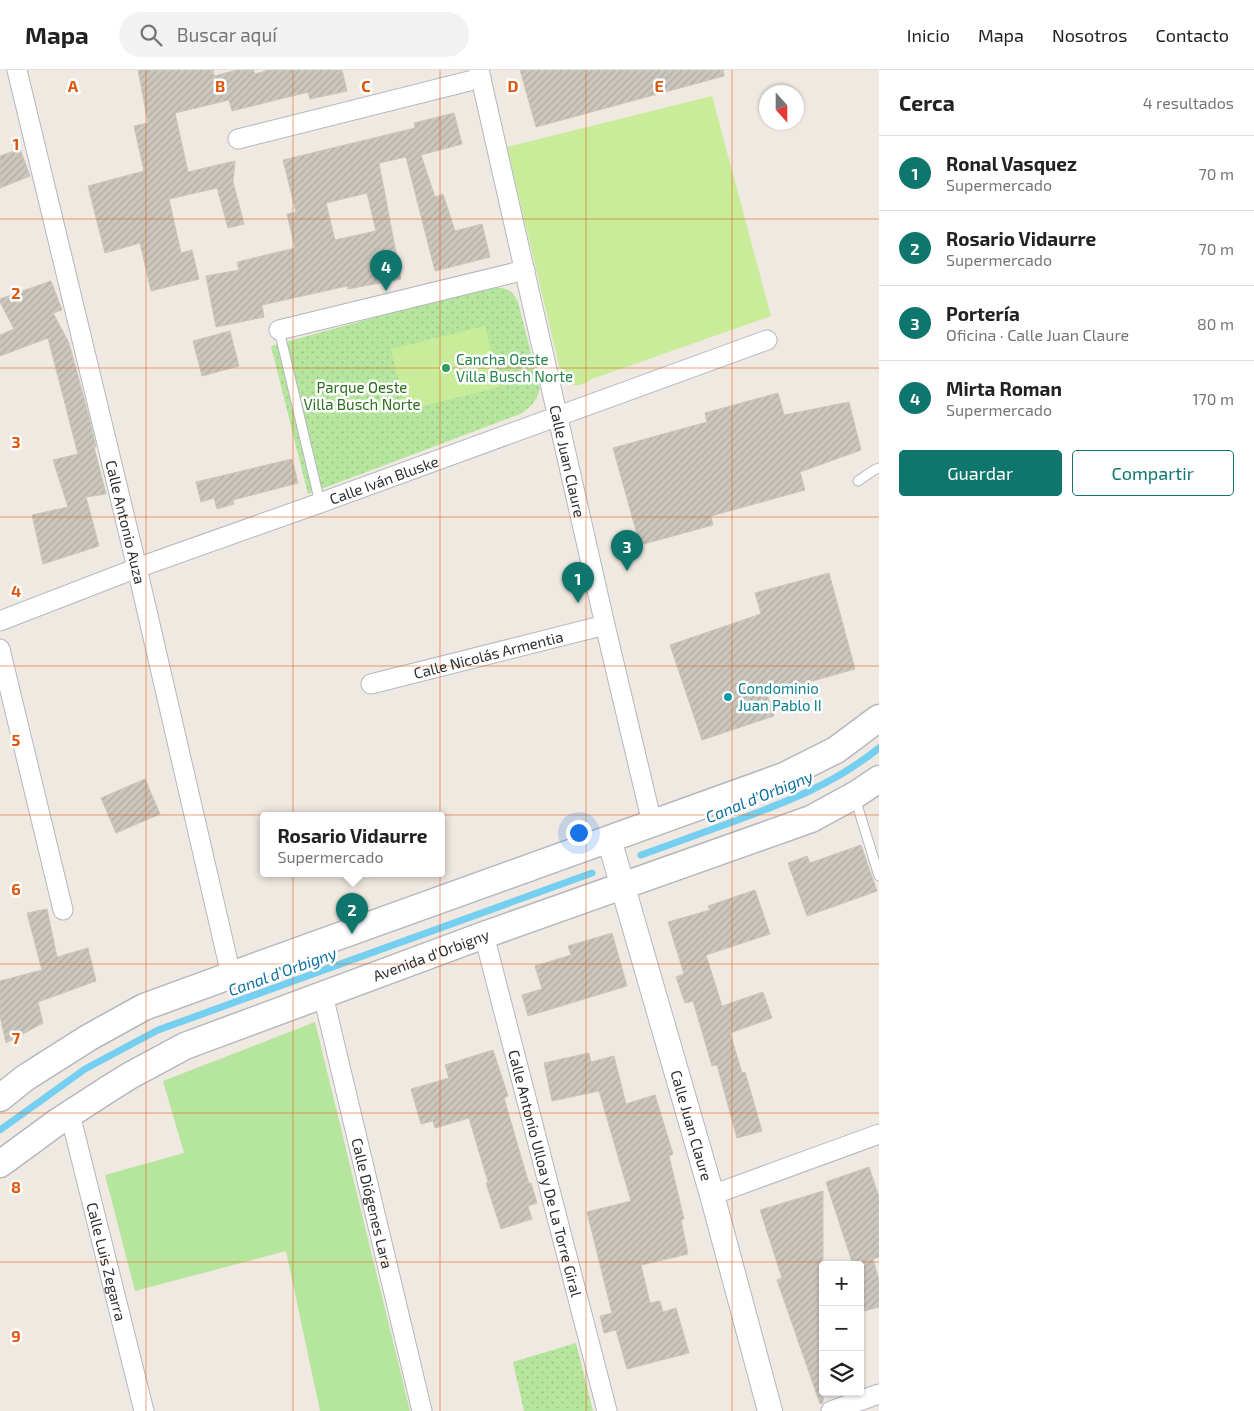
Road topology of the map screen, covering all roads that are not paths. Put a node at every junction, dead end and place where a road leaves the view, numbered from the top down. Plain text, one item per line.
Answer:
1 (17, 70) edge
2 (480, 74) edge
3 (238, 139) dead end
4 (525, 270) junction
5 (279, 330) joint
6 (768, 340) dead end
7 (558, 417) junction
8 (879, 468) edge
9 (858, 481) dead end
10 (320, 503) junction
11 (137, 568) junction
12 (0, 621) edge
13 (605, 625) junction
14 (0, 649) edge
15 (371, 684) dead end
16 (879, 718) edge
17 (879, 779) edge
18 (855, 796) junction
19 (652, 823) junction
20 (609, 839) junction
21 (879, 876) edge
22 (622, 887) junction
23 (63, 910) dead end
24 (484, 935) junction
25 (231, 975) junction
26 (323, 995) junction
27 (0, 1098) edge
28 (70, 1114) junction
29 (879, 1134) edge
30 (0, 1164) edge
31 (712, 1195) junction
32 (879, 1394) edge
33 (144, 1411) edge
34 (422, 1411) edge
35 (607, 1411) edge
36 (770, 1411) edge
37 (831, 1411) edge

1 - 11 street, Calle Antonio Auza
2 - 3 street
2 - 4 street, Calle Juan Claure
4 - 5 street
4 - 7 street, Calle Juan Claure
5 - 10 lane
6 - 7 street, Calle Iván Bluske
7 - 10 street, Calle Iván Bluske
7 - 13 street, Calle Juan Claure
8 - 9 lane
10 - 11 street, Calle Iván Bluske
11 - 12 street, Calle Iván Bluske
11 - 25 street, Calle Antonio Auza
13 - 15 street, Calle Nicolás Armentia
13 - 19 street, Calle Juan Claure
14 - 23 street
16 - 19 main road
17 - 18 main road, Avenida d'Orbigny
18 - 21 lane
18 - 22 main road, Avenida d'Orbigny
19 - 20 main road
20 - 22 street, Calle Juan Claure
20 - 25 main road
22 - 24 main road, Avenida d'Orbigny
22 - 31 street, Calle Juan Claure
24 - 26 main road, Avenida d'Orbigny
24 - 35 street, Calle Antonio Ulloa y De La Torre Giral
25 - 27 main road
26 - 28 main road, Avenida d'Orbigny
26 - 34 street, Calle Diógenes Lara
28 - 30 main road, Avenida d'Orbigny
28 - 33 street, Calle Luis Zegarra
29 - 31 street
31 - 36 street, Calle Juan Claure
32 - 37 street

